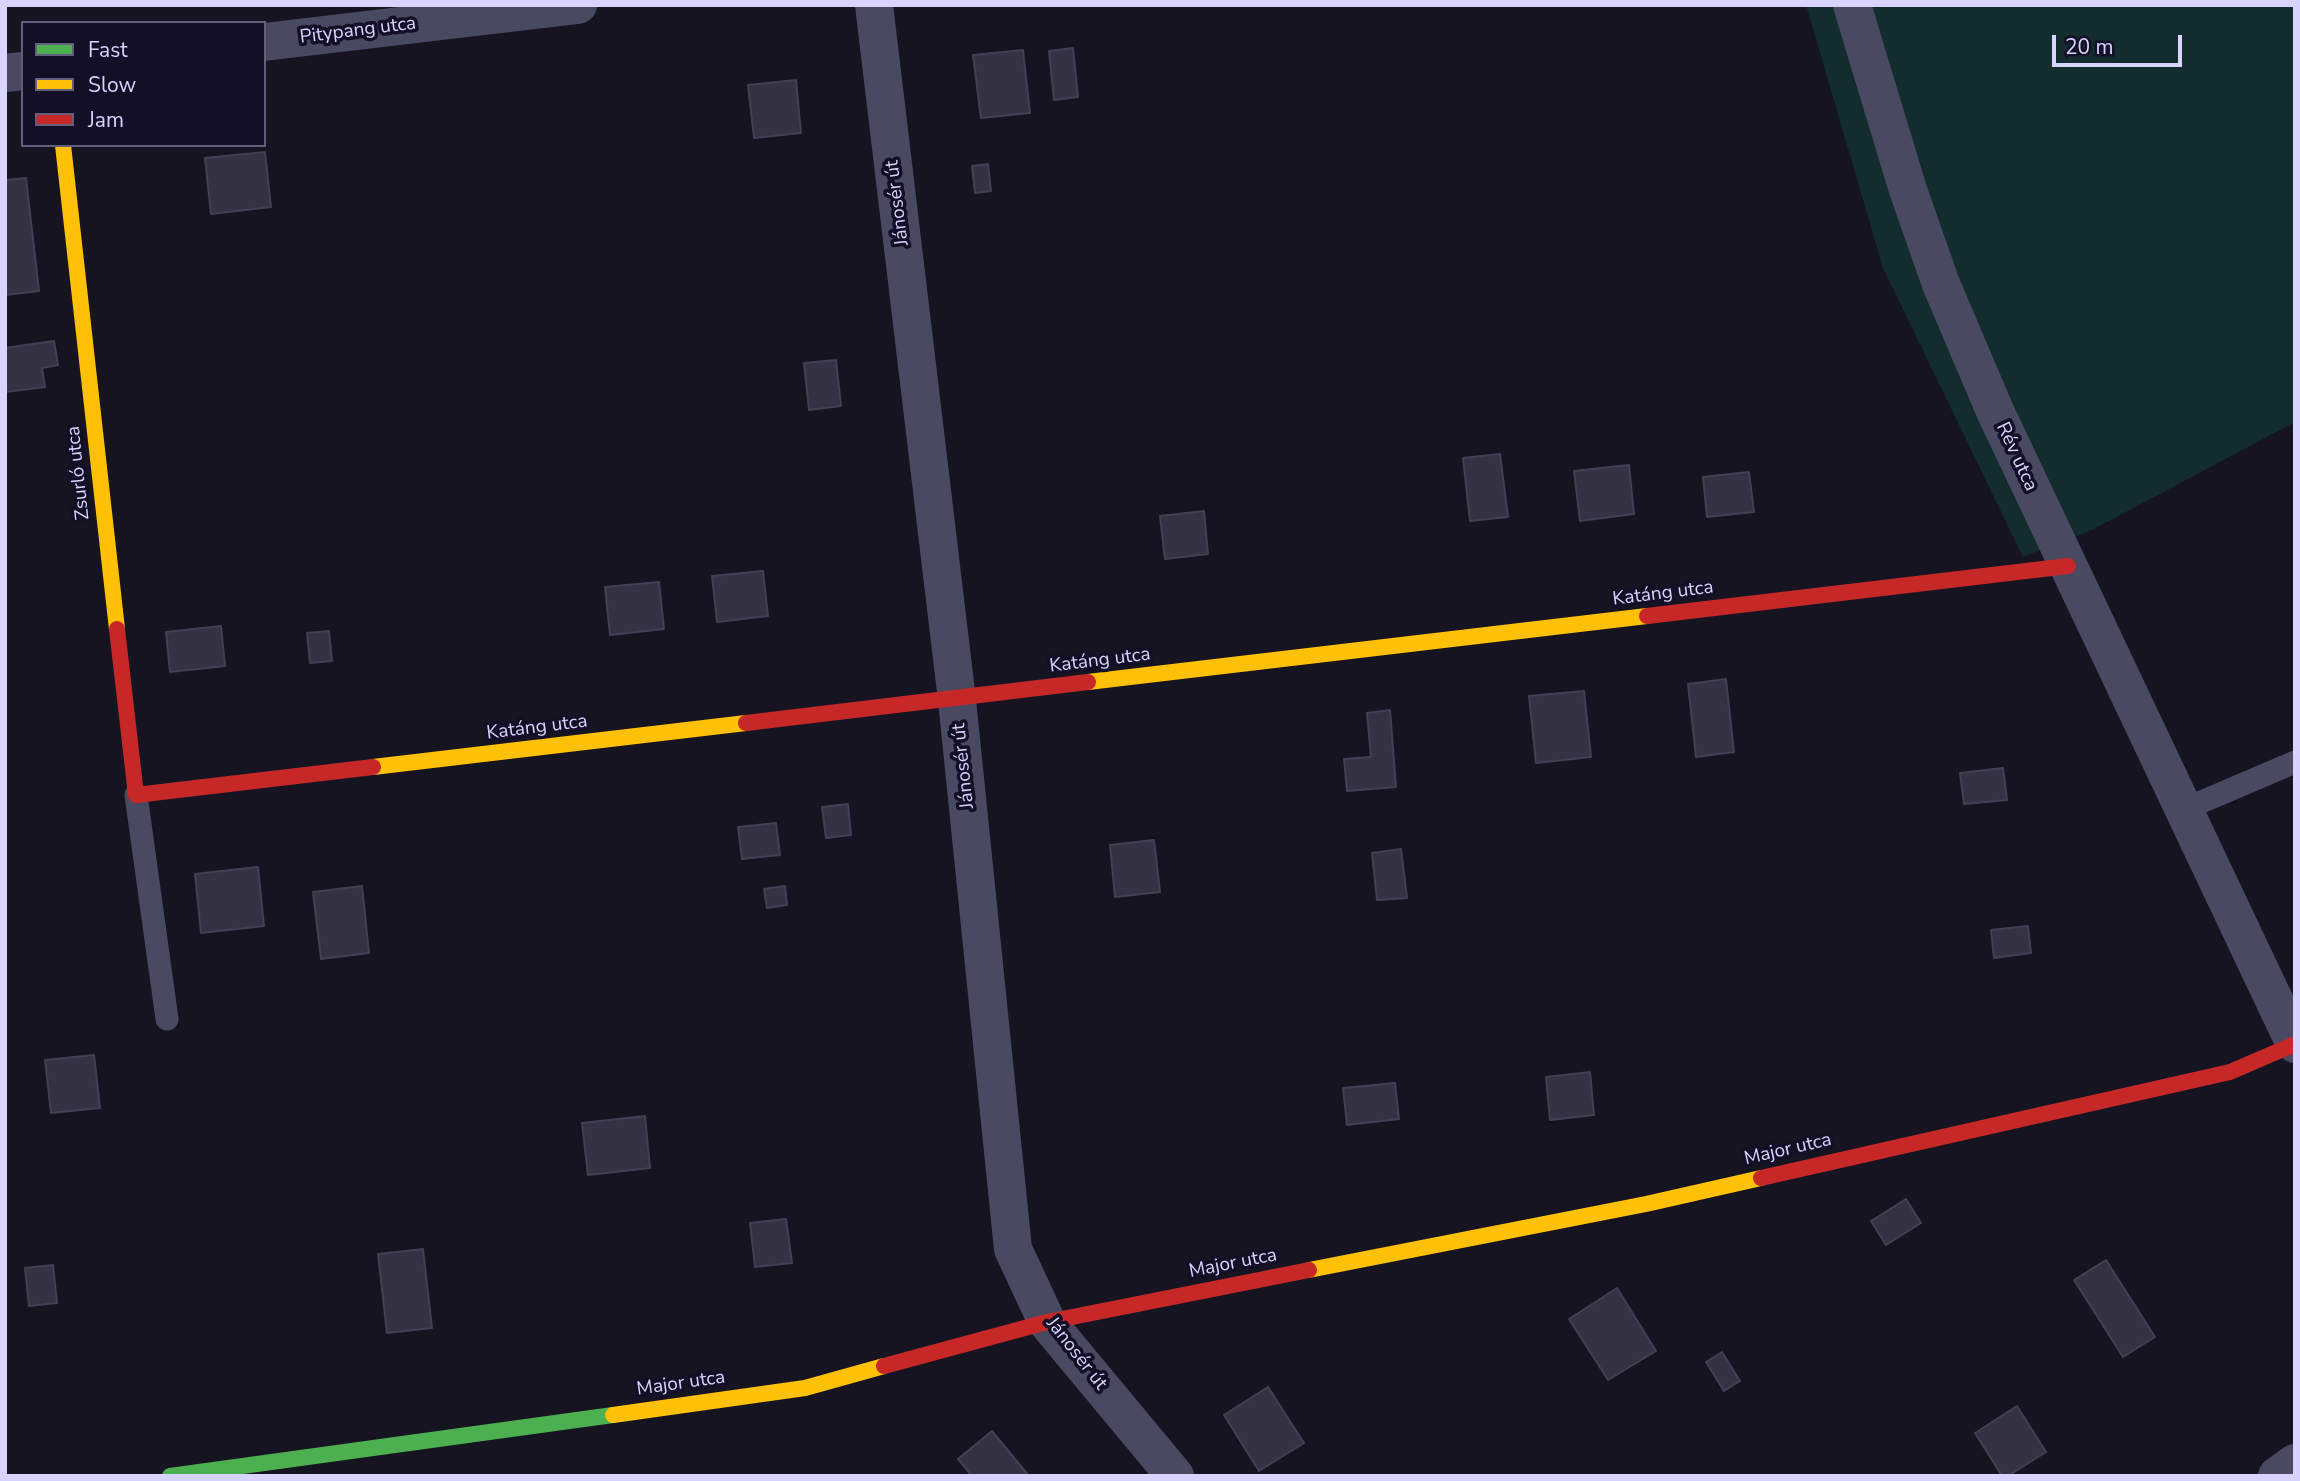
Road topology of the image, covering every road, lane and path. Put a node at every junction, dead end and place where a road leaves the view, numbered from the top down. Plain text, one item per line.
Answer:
1 (578, 5) edge
2 (874, 5) edge
3 (1852, 5) edge
4 (526, 8) edge
5 (266, 42) edge
6 (63, 147) edge
7 (2068, 566) junction
8 (957, 700) junction
9 (2295, 762) edge
10 (136, 796) junction
11 (2185, 809) junction
12 (167, 1019) dead end
13 (2295, 1044) edge
14 (1047, 1322) junction
15 (2295, 1463) edge
16 (261, 1470) edge
17 (170, 1476) edge
18 (1175, 1476) edge
19 (2277, 1476) edge

1 - 4 street, Pitypang utca
2 - 8 street, Jánosér út
3 - 7 street, Rév utca
4 - 5 street, Pitypang utca
6 - 10 street, Zsurló utca
7 - 8 street, Katáng utca
7 - 11 street, Rév utca
8 - 10 street, Katáng utca
8 - 14 street, Jánosér út
9 - 11 lane
10 - 12 lane
11 - 13 street, Rév utca
13 - 14 street, Major utca
14 - 16 street, Major utca
14 - 18 street, Jánosér út
15 - 19 street
16 - 17 street, Major utca

